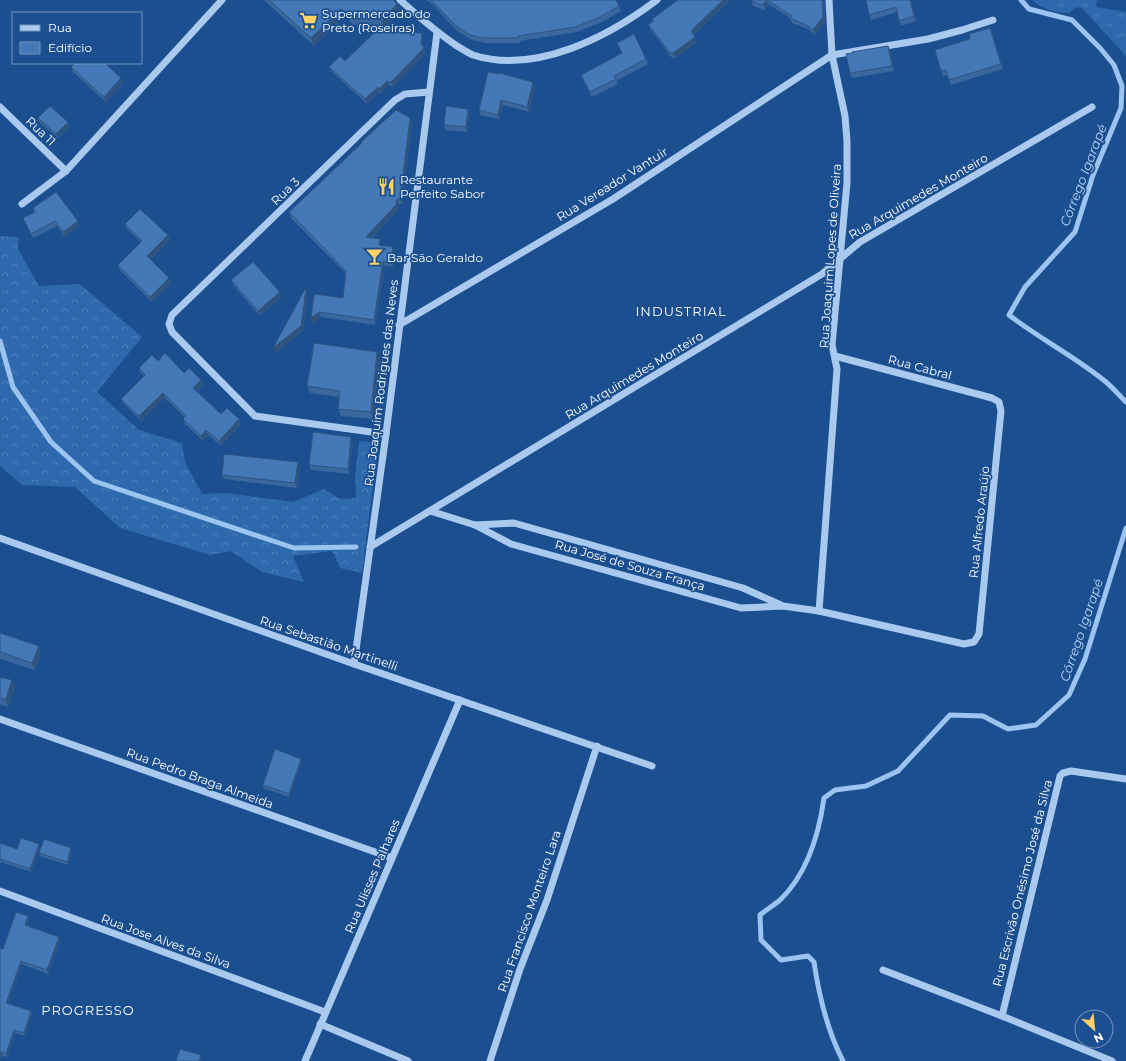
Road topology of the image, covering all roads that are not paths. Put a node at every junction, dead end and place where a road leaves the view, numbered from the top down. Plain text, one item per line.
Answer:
1 (222, 0) edge
2 (400, 0) edge
3 (657, 0) edge
4 (829, 0) edge
5 (993, 20) dead end
6 (437, 33) junction
7 (832, 55) junction
8 (429, 92) junction
9 (0, 107) edge
10 (1092, 107) dead end
11 (66, 171) junction
12 (22, 204) dead end
13 (840, 258) junction
14 (399, 325) junction
15 (835, 356) junction
16 (999, 402) joint
17 (386, 434) junction
18 (430, 511) junction
19 (475, 525) junction
20 (0, 538) edge
21 (370, 547) junction
22 (783, 606) junction
23 (819, 611) junction
24 (974, 642) joint
25 (354, 664) junction
26 (460, 700) junction
27 (0, 719) edge
28 (596, 746) junction
29 (652, 766) dead end
30 (1126, 779) edge
31 (392, 858) junction
32 (0, 891) edge
33 (883, 970) dead end
34 (325, 1012) junction
35 (1002, 1016) junction
36 (320, 1024) junction
37 (305, 1061) edge
38 (408, 1061) edge
39 (490, 1061) edge
40 (1112, 1061) edge

1 - 11 street
2 - 6 street
3 - 6 street
4 - 7 street, Rua Joaquim Lopes de Oliveira
5 - 7 street
6 - 8 street, Rua Joaquim Rodrigues das Neves
7 - 13 street, Rua Joaquim Lopes de Oliveira
7 - 14 street, Rua Vereador Vantuir
8 - 14 street, Rua Joaquim Rodrigues das Neves
8 - 17 street, Rua 3
9 - 11 street, Rua 11
10 - 13 street, Rua Arquimedes Monteiro
11 - 12 street
13 - 15 street, Rua Joaquim Lopes de Oliveira
13 - 18 street, Rua Arquimedes Monteiro
14 - 17 street, Rua Joaquim Rodrigues das Neves
15 - 16 street, Rua Cabral
15 - 23 street, Rua Joaquim Lopes de Oliveira
16 - 24 street, Rua Alfredo Araújo
17 - 21 street, Rua Joaquim Rodrigues das Neves
18 - 19 street, Rua José de Souza França
18 - 21 street, Rua Arquimedes Monteiro
19 - 22 street, Rua José de Souza França
19 - 22 street, Rua José de Souza França
20 - 25 street, Rua Sebastião Martinelli
21 - 25 street, Rua Joaquim Rodrigues das Neves
22 - 23 street, Rua José de Souza França
23 - 24 street, Rua José de Souza França
25 - 26 street, Rua Sebastião Martinelli
26 - 28 street, Rua Sebastião Martinelli
26 - 31 street, Rua Ulisses Palhares
27 - 31 street, Rua Pedro Braga Almeida
28 - 29 street, Rua Sebastião Martinelli
28 - 39 street, Rua Francisco Monteiro Lara
30 - 35 street, Rua Escrivão Onésimo José da Silva
31 - 34 street, Rua Ulisses Palhares
32 - 34 street, Rua Jose Alves da Silva
33 - 35 street
34 - 36 street, Rua Ulisses Palhares
35 - 40 street
36 - 37 street, Rua Ulisses Palhares
36 - 38 street

